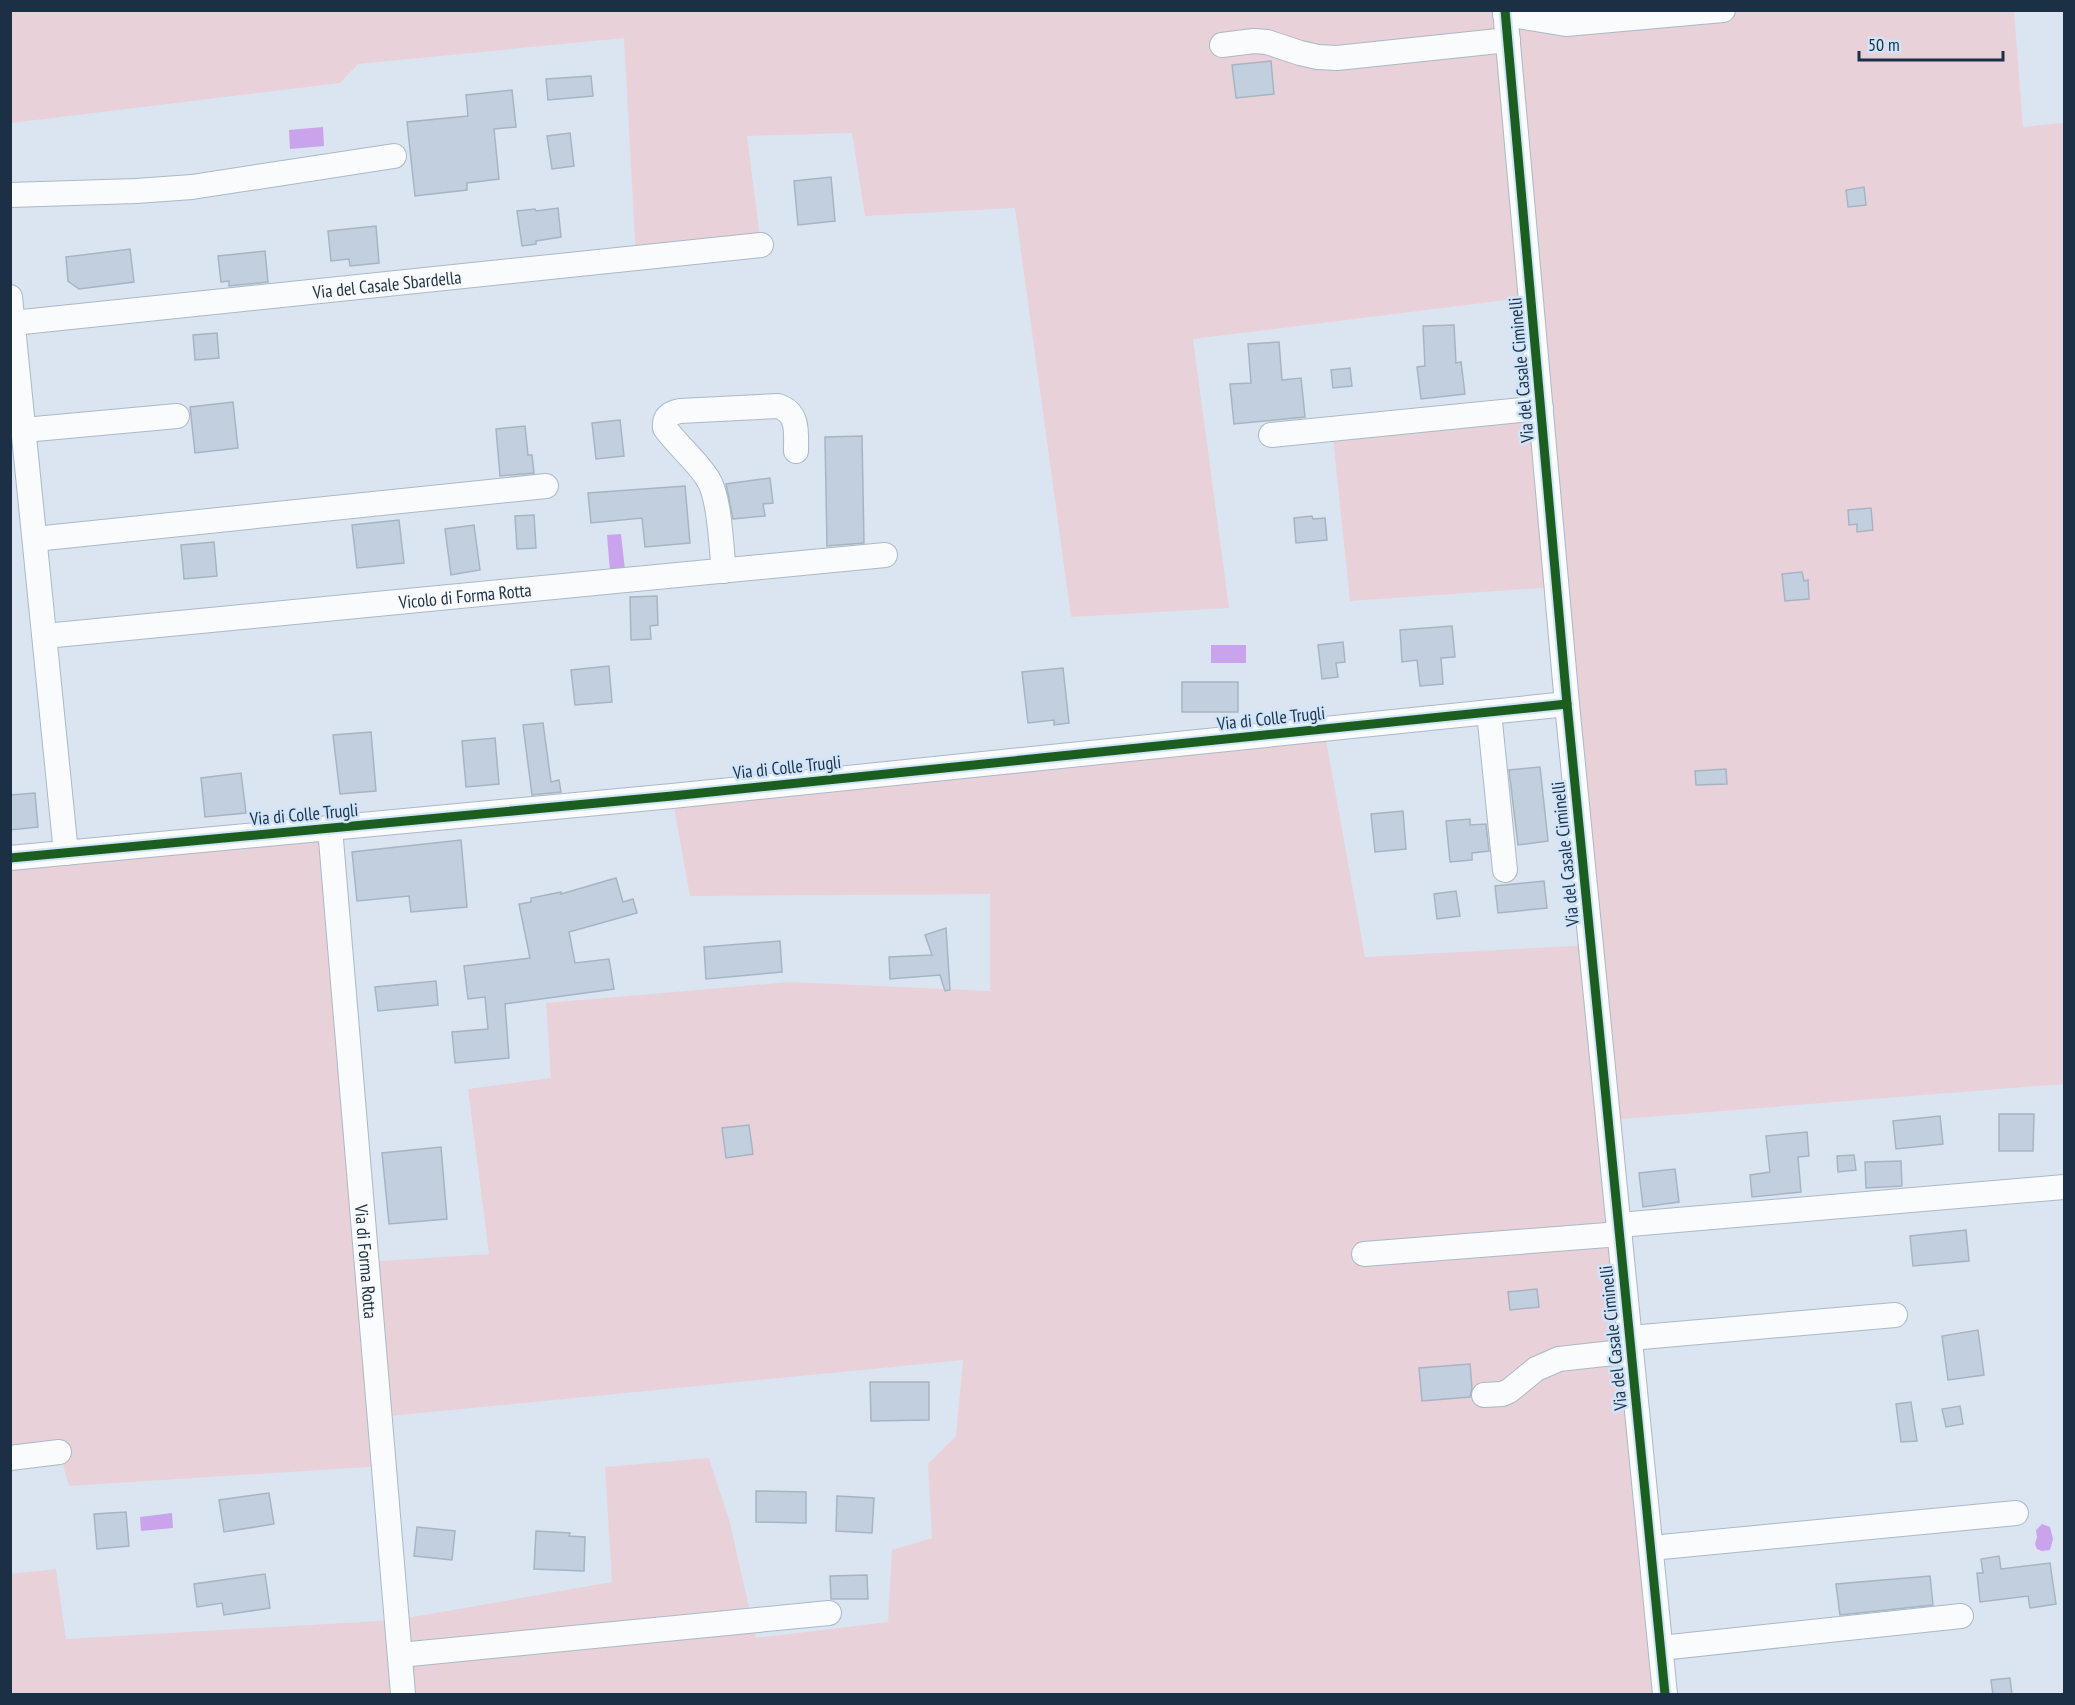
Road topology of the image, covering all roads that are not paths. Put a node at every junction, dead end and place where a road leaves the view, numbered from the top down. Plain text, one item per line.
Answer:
1 (1723, 10) edge
2 (1505, 12) edge
3 (1508, 40) junction
4 (1222, 45) dead end
5 (394, 156) dead end
6 (10, 195) edge
7 (761, 245) dead end
8 (10, 297) edge
9 (13, 323) junction
10 (1540, 408) junction
11 (177, 416) dead end
12 (24, 430) junction
13 (1271, 435) dead end
14 (796, 451) dead end
15 (546, 486) dead end
16 (21, 513) edge
17 (35, 539) junction
18 (885, 555) dead end
19 (724, 571) junction
20 (45, 636) junction
21 (1567, 704) junction
22 (1489, 712) junction
23 (330, 828) junction
24 (66, 853) junction
25 (10, 858) edge
26 (1505, 870) dead end
27 (2064, 1187) edge
28 (1619, 1230) junction
29 (1364, 1254) dead end
30 (1895, 1315) dead end
31 (1630, 1345) junction
32 (1484, 1395) dead end
33 (59, 1452) dead end
34 (10, 1458) edge
35 (2016, 1513) dead end
36 (1651, 1548) junction
37 (829, 1613) dead end
38 (1961, 1616) dead end
39 (1660, 1648) junction
40 (399, 1655) junction
41 (403, 1695) edge
42 (1665, 1695) edge

1 - 2 street
2 - 3 street, Via del Casale Ciminelli
3 - 4 street
3 - 10 street, Via del Casale Ciminelli
5 - 6 street
7 - 9 street, Via del Casale Sbardella
8 - 9 street
9 - 12 street
10 - 13 street, Via del Casale Ciminelli
10 - 21 street, Via del Casale Ciminelli
11 - 12 street
12 - 16 street
14 - 19 street
15 - 17 street
16 - 17 street
17 - 20 street
18 - 19 street, Vicolo di Forma Rotta
19 - 20 street, Vicolo di Forma Rotta
20 - 24 street
21 - 22 street, Via di Colle Trugli
21 - 28 street, Via del Casale Ciminelli
22 - 23 street, Via di Colle Trugli
22 - 26 street
23 - 24 street, Via di Colle Trugli
23 - 40 street, Via di Forma Rotta
24 - 25 street, Via di Colle Trugli
27 - 28 street
28 - 29 street
28 - 31 street, Via del Casale Ciminelli
30 - 31 street
31 - 32 street
31 - 36 street, Via del Casale Ciminelli
33 - 34 street
35 - 36 street
36 - 39 street, Via del Casale Ciminelli
37 - 40 street
38 - 39 street
39 - 42 street, Via del Casale Ciminelli
40 - 41 street, Via di Forma Rotta

